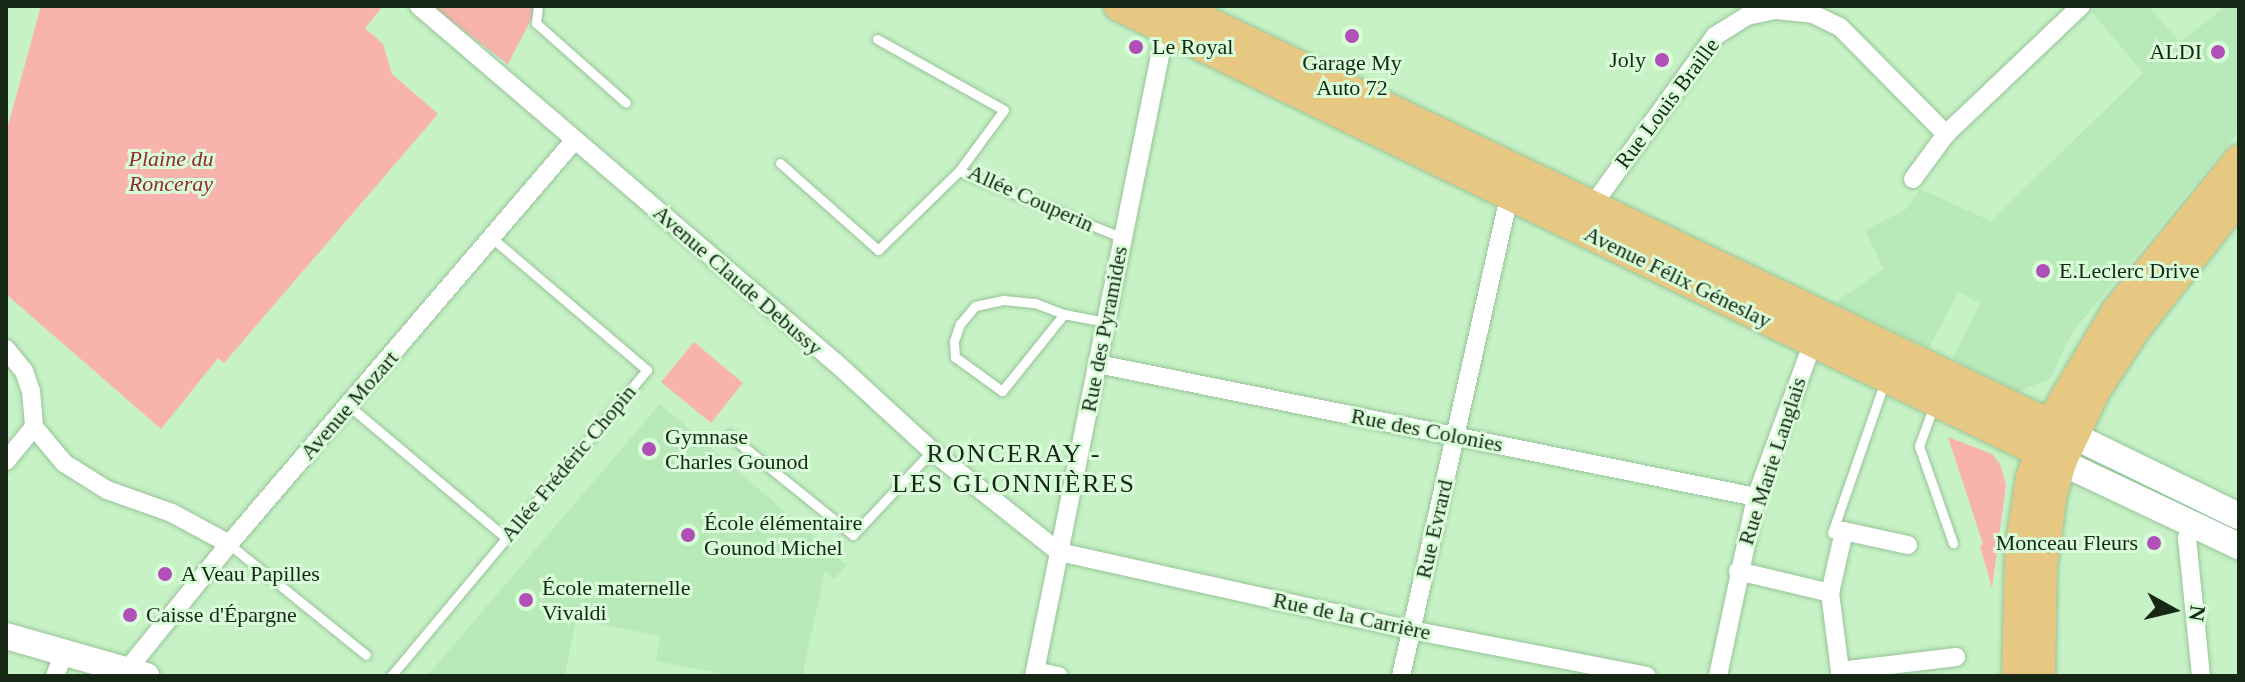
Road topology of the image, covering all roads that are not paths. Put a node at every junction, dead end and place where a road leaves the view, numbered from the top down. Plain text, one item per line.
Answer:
1 (419, 6) edge
2 (538, 6) edge
3 (1119, 6) edge
4 (2081, 6) edge
5 (1171, 14) edge
6 (877, 39) dead end
7 (626, 103) dead end
8 (1946, 134) junction
9 (573, 142) junction
10 (2239, 160) edge
11 (780, 163) dead end
12 (959, 171) junction
13 (1913, 179) dead end
14 (1514, 183) junction
15 (2239, 197) edge
16 (1592, 206) junction
17 (492, 238) junction
18 (1123, 238) junction
19 (1064, 314) junction
20 (1106, 322) junction
21 (1813, 342) junction
22 (6, 349) edge
23 (1098, 364) junction
24 (1886, 378) junction
25 (1936, 402) junction
26 (348, 405) junction
27 (34, 427) junction
28 (729, 435) dead end
29 (1456, 436) junction
30 (2056, 444) junction
31 (932, 451) junction
32 (6, 461) edge
33 (1756, 497) junction
34 (2239, 516) edge
35 (2194, 524) junction
36 (1832, 533) dead end
37 (505, 537) junction
38 (1953, 543) dead end
39 (229, 544) junction
40 (1908, 545) dead end
41 (2239, 546) edge
42 (1059, 552) junction
43 (1738, 571) junction
44 (1830, 593) junction
45 (1411, 630) junction
46 (6, 636) edge
47 (366, 655) dead end
48 (1956, 657) dead end
49 (59, 665) edge
50 (136, 673) edge
51 (1035, 674) edge
52 (391, 676) edge
53 (1058, 676) edge
54 (1401, 676) edge
55 (1647, 676) edge
56 (1718, 676) edge
57 (2017, 676) edge
58 (2040, 676) edge
59 (2201, 676) edge

1 - 9 street, Avenue Claude Debussy
2 - 7 lane
3 - 5 main road, Avenue Félix Géneslay
4 - 8 street
5 - 14 main road, Avenue Félix Géneslay
5 - 18 street, Rue des Pyramides
6 - 12 lane, Allée Couperin
8 - 13 street
8 - 16 street, Rue Louis Braille
9 - 17 street, Avenue Mozart
9 - 31 street, Avenue Claude Debussy
10 - 30 main road
11 - 12 lane
12 - 18 lane, Allée Couperin
14 - 16 main road, Avenue Félix Géneslay
14 - 21 main road, Avenue Félix Géneslay
14 - 29 street, Rue Evrard
15 - 30 main road
16 - 30 main road, Avenue Félix Géneslay
17 - 26 street, Avenue Mozart
17 - 37 lane, Allée Frédéric Chopin
18 - 20 street, Rue des Pyramides
19 - 19 lane
19 - 20 lane
20 - 23 street, Rue des Pyramides
21 - 24 main road, Avenue Félix Géneslay
21 - 33 street, Rue Marie Langlais
22 - 27 street
23 - 29 street, Rue des Colonies
23 - 42 street, Rue des Pyramides
24 - 25 main road, Avenue Félix Géneslay
24 - 36 lane
25 - 30 main road, Avenue Félix Géneslay
25 - 38 lane
26 - 37 lane
26 - 39 street, Avenue Mozart
27 - 32 street
27 - 39 street
28 - 31 lane
29 - 33 street, Rue des Colonies
29 - 45 street, Rue Evrard
30 - 34 main road, Avenue Félix Géneslay
30 - 35 main road, Avenue Félix Géneslay
30 - 57 main road
30 - 58 main road
31 - 42 street, Avenue Claude Debussy
33 - 43 street, Rue Marie Langlais
35 - 41 main road, Avenue Félix Géneslay
35 - 59 street
37 - 52 lane, Allée Frédéric Chopin
39 - 47 lane
39 - 50 street, Avenue Mozart
40 - 44 street
42 - 45 street, Rue de la Carrière
42 - 51 street, Rue des Pyramides
43 - 44 street
43 - 56 street, Rue Marie Langlais
44 - 48 street
45 - 54 street, Rue Evrard
45 - 55 street, Rue de la Carrière
46 - 49 main road
49 - 50 main road
51 - 53 street

